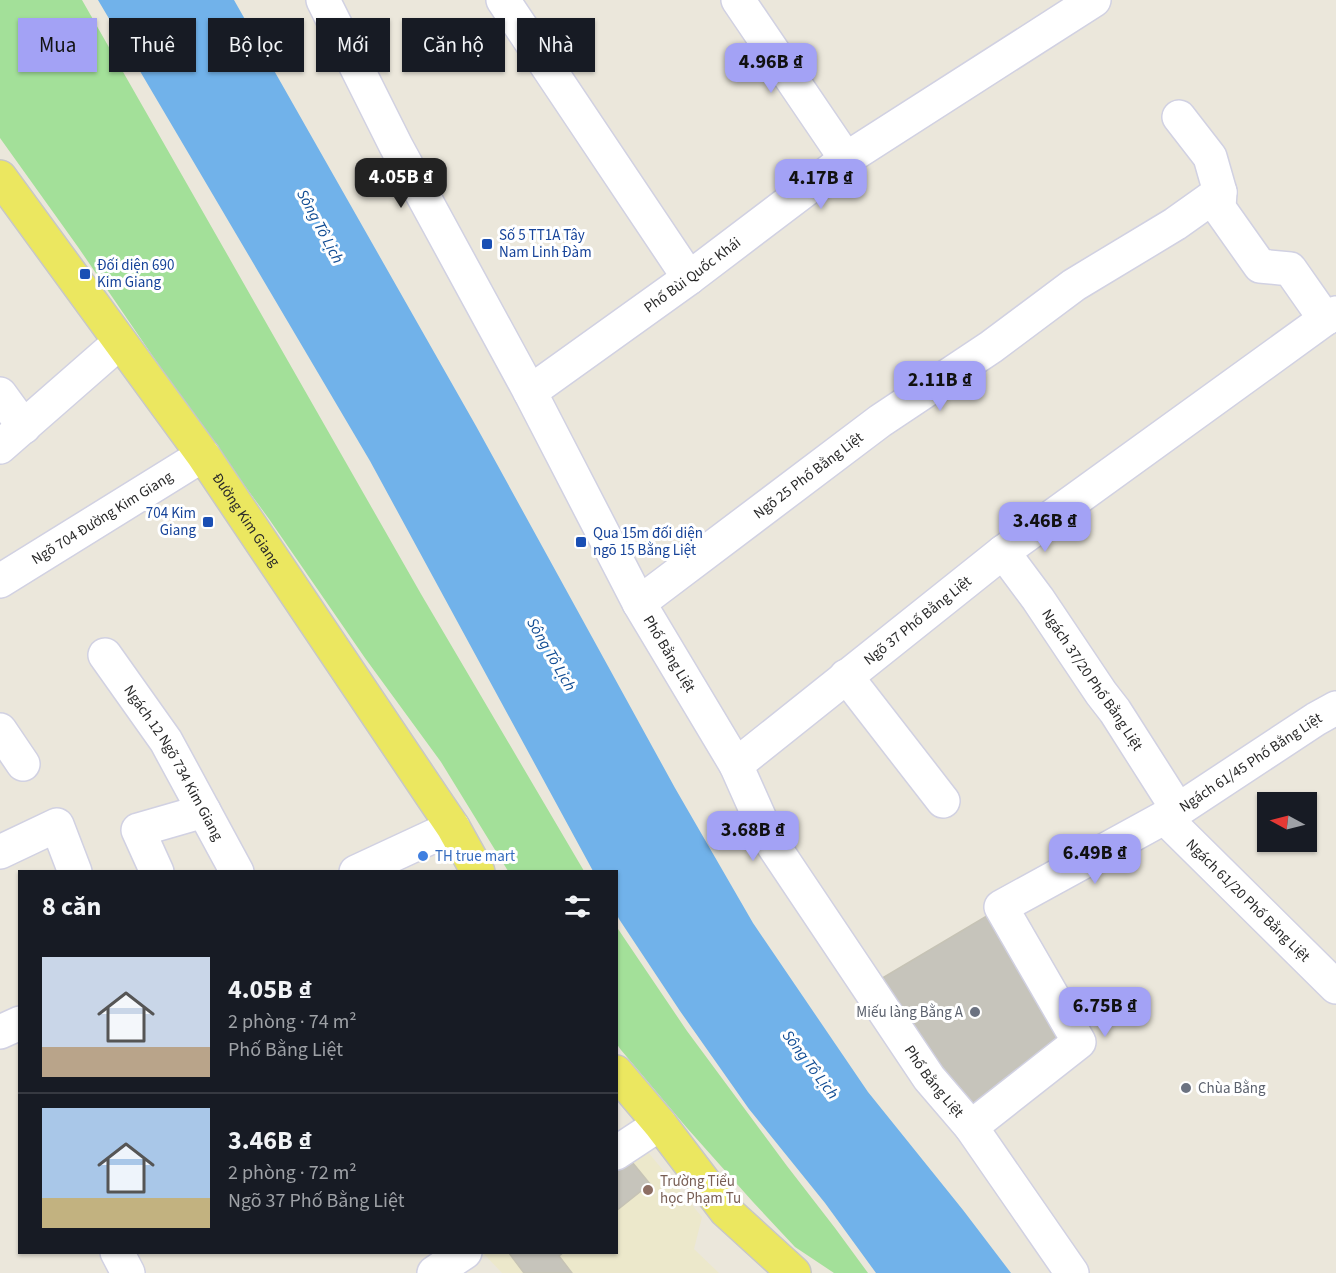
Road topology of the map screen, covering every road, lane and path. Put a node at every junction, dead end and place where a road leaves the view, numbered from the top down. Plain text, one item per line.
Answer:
1 (322, 0) edge
2 (503, 0) edge
3 (738, 0) edge
4 (1094, 0) edge
5 (1179, 117) dead end
6 (846, 159) junction
7 (0, 177) edge
8 (1220, 192) junction
9 (689, 278) junction
10 (1331, 316) edge
11 (120, 342) junction
12 (530, 392) junction
13 (0, 394) edge
14 (12, 437) edge
15 (203, 455) junction
16 (1003, 552) junction
17 (0, 581) edge
18 (639, 603) junction
19 (105, 655) dead end
20 (846, 676) junction
21 (1336, 708) edge
22 (0, 730) edge
23 (23, 764) dead end
24 (736, 765) junction
25 (943, 801) dead end
26 (204, 811) junction
27 (1172, 814) junction
28 (453, 827) junction
29 (0, 852) edge
30 (74, 870) edge
31 (156, 870) edge
32 (236, 870) edge
33 (360, 870) edge
34 (477, 870) edge
35 (1336, 987) edge
36 (18, 1024) edge
37 (0, 1032) edge
38 (618, 1074) edge
39 (660, 1124) junction
40 (971, 1127) junction
41 (618, 1152) edge
42 (118, 1254) edge
43 (462, 1254) edge
44 (791, 1272) edge
45 (128, 1273) edge
46 (434, 1273) edge
47 (1072, 1273) edge

1 - 12 street, Phố Bằng Liệt
2 - 9 street
3 - 6 street
4 - 6 street, Phố Bùi Quốc Khái
5 - 8 street
6 - 9 street, Phố Bùi Quốc Khái
7 - 11 main road, Đường Kim Giang
8 - 10 street
8 - 18 street, Ngõ 25 Phố Bằng Liệt
9 - 12 street, Phố Bùi Quốc Khái
10 - 16 street, Ngõ 37 Phố Bằng Liệt
11 - 14 street
11 - 15 main road, Đường Kim Giang
12 - 18 street, Phố Bằng Liệt
13 - 14 street
15 - 17 street, Ngõ 704 Đường Kim Giang
15 - 28 main road, Đường Kim Giang
16 - 20 street, Ngõ 37 Phố Bằng Liệt
16 - 27 street, Ngách 37/20 Phố Bằng Liệt
18 - 24 street, Phố Bằng Liệt
19 - 26 street, Ngách 12 Ngõ 734 Kim Giang
20 - 24 street, Ngõ 37 Phố Bằng Liệt
20 - 25 street
21 - 27 street, Ngách 61/45 Phố Bằng Liệt
22 - 23 street
24 - 40 street, Phố Bằng Liệt
26 - 31 street
26 - 32 street, Ngách 12 Ngõ 734 Kim Giang
27 - 35 street, Ngách 61/20 Phố Bằng Liệt
27 - 40 street
28 - 33 street
28 - 34 main road, Đường Kim Giang
29 - 30 street
36 - 37 street
38 - 39 main road
39 - 41 street
39 - 44 main road
40 - 47 street, Phố Bằng Liệt
42 - 45 street
43 - 46 street

